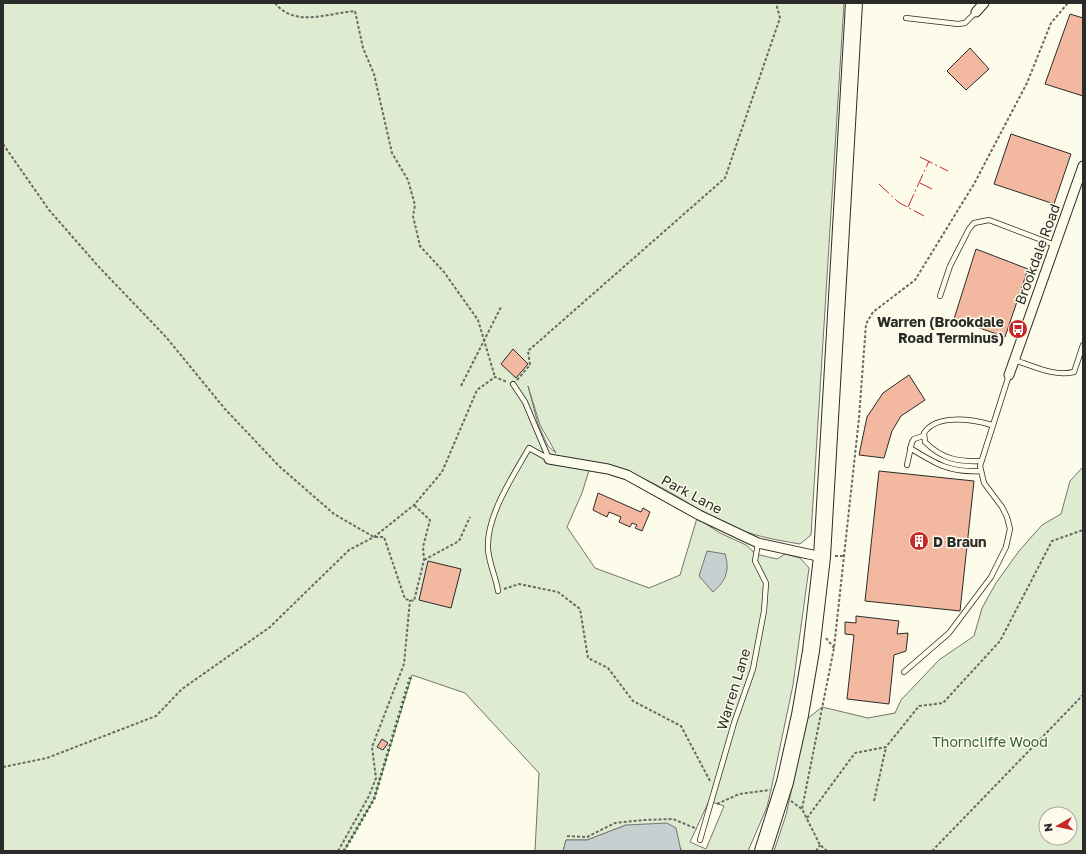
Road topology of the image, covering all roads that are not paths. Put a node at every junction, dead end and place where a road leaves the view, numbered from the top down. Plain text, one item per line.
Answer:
1 (854, 3) edge
2 (984, 3) edge
3 (976, 12) joint
4 (906, 18) dead end
5 (1083, 166) edge
6 (1055, 245) junction
7 (940, 296) dead end
8 (1083, 345) edge
9 (1014, 360) junction
10 (1009, 375) joint
11 (513, 384) road end
12 (992, 425) junction
13 (923, 436) junction
14 (910, 448) junction
15 (549, 460) junction
16 (981, 461) junction
17 (907, 465) dead end
18 (981, 471) junction
19 (758, 543) junction
20 (822, 557) junction
21 (498, 591) road end
22 (904, 672) dead end
23 (700, 840) dead end
24 (763, 851) edge

1 - 20 highway
2 - 3 street
3 - 4 lane
5 - 6 street, Brookdale Road
6 - 7 lane
6 - 9 street, Brookdale Road
8 - 9 lane
9 - 10 street, Brookdale Road
10 - 12 lane
11 - 15 lane
12 - 13 lane
12 - 16 lane
13 - 14 lane
13 - 16 lane
14 - 17 lane
14 - 18 lane
15 - 19 street, Park Lane
15 - 21 lane
16 - 18 lane
18 - 22 lane
19 - 20 street, Park Lane
19 - 23 lane, Warren Lane
20 - 24 highway

